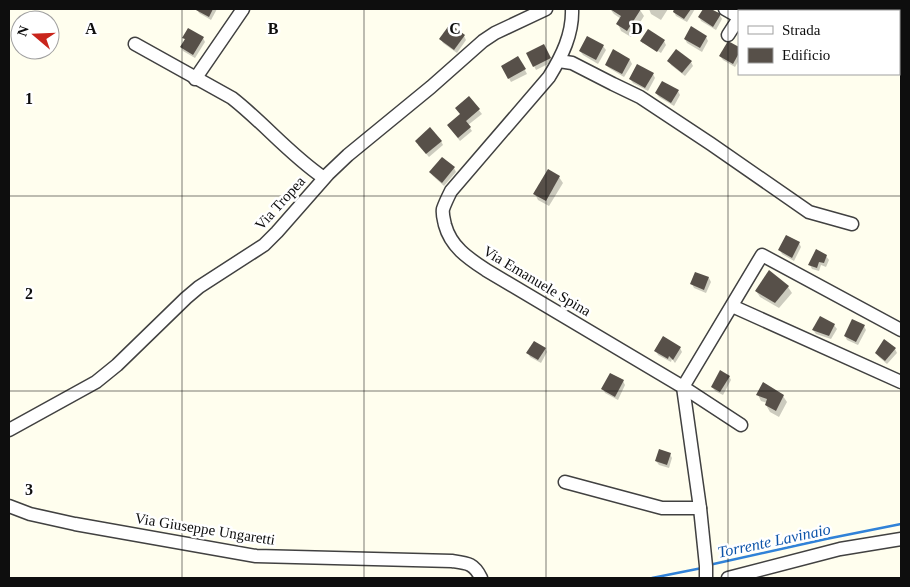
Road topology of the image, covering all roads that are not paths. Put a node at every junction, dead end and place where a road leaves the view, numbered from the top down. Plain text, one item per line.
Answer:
1 (243, 9) edge
2 (546, 9) edge
3 (572, 9) edge
4 (725, 9) edge
5 (738, 17) edge
6 (738, 19) edge
7 (728, 34) dead end
8 (135, 44) dead end
9 (559, 61) junction
10 (195, 78) junction
11 (324, 178) junction
12 (852, 224) dead end
13 (732, 306) junction
14 (901, 330) edge
15 (901, 382) edge
16 (683, 387) junction
17 (741, 425) dead end
18 (9, 430) edge
19 (565, 482) dead end
20 (9, 506) edge
21 (700, 508) junction
22 (901, 539) edge
23 (481, 578) edge
24 (706, 578) edge
25 (728, 578) edge

1 - 10 street
2 - 11 street, Via Tropea
3 - 9 street, Via Emanuele Spina
4 - 5 street
6 - 7 street
8 - 10 street
9 - 12 street
9 - 16 street, Via Emanuele Spina
10 - 11 street
11 - 18 street, Via Tropea
13 - 14 street
13 - 15 street
13 - 16 street
16 - 17 street, Via Emanuele Spina
16 - 21 street
19 - 21 street
20 - 23 street, Via Giuseppe Ungaretti
21 - 24 street
22 - 25 street

